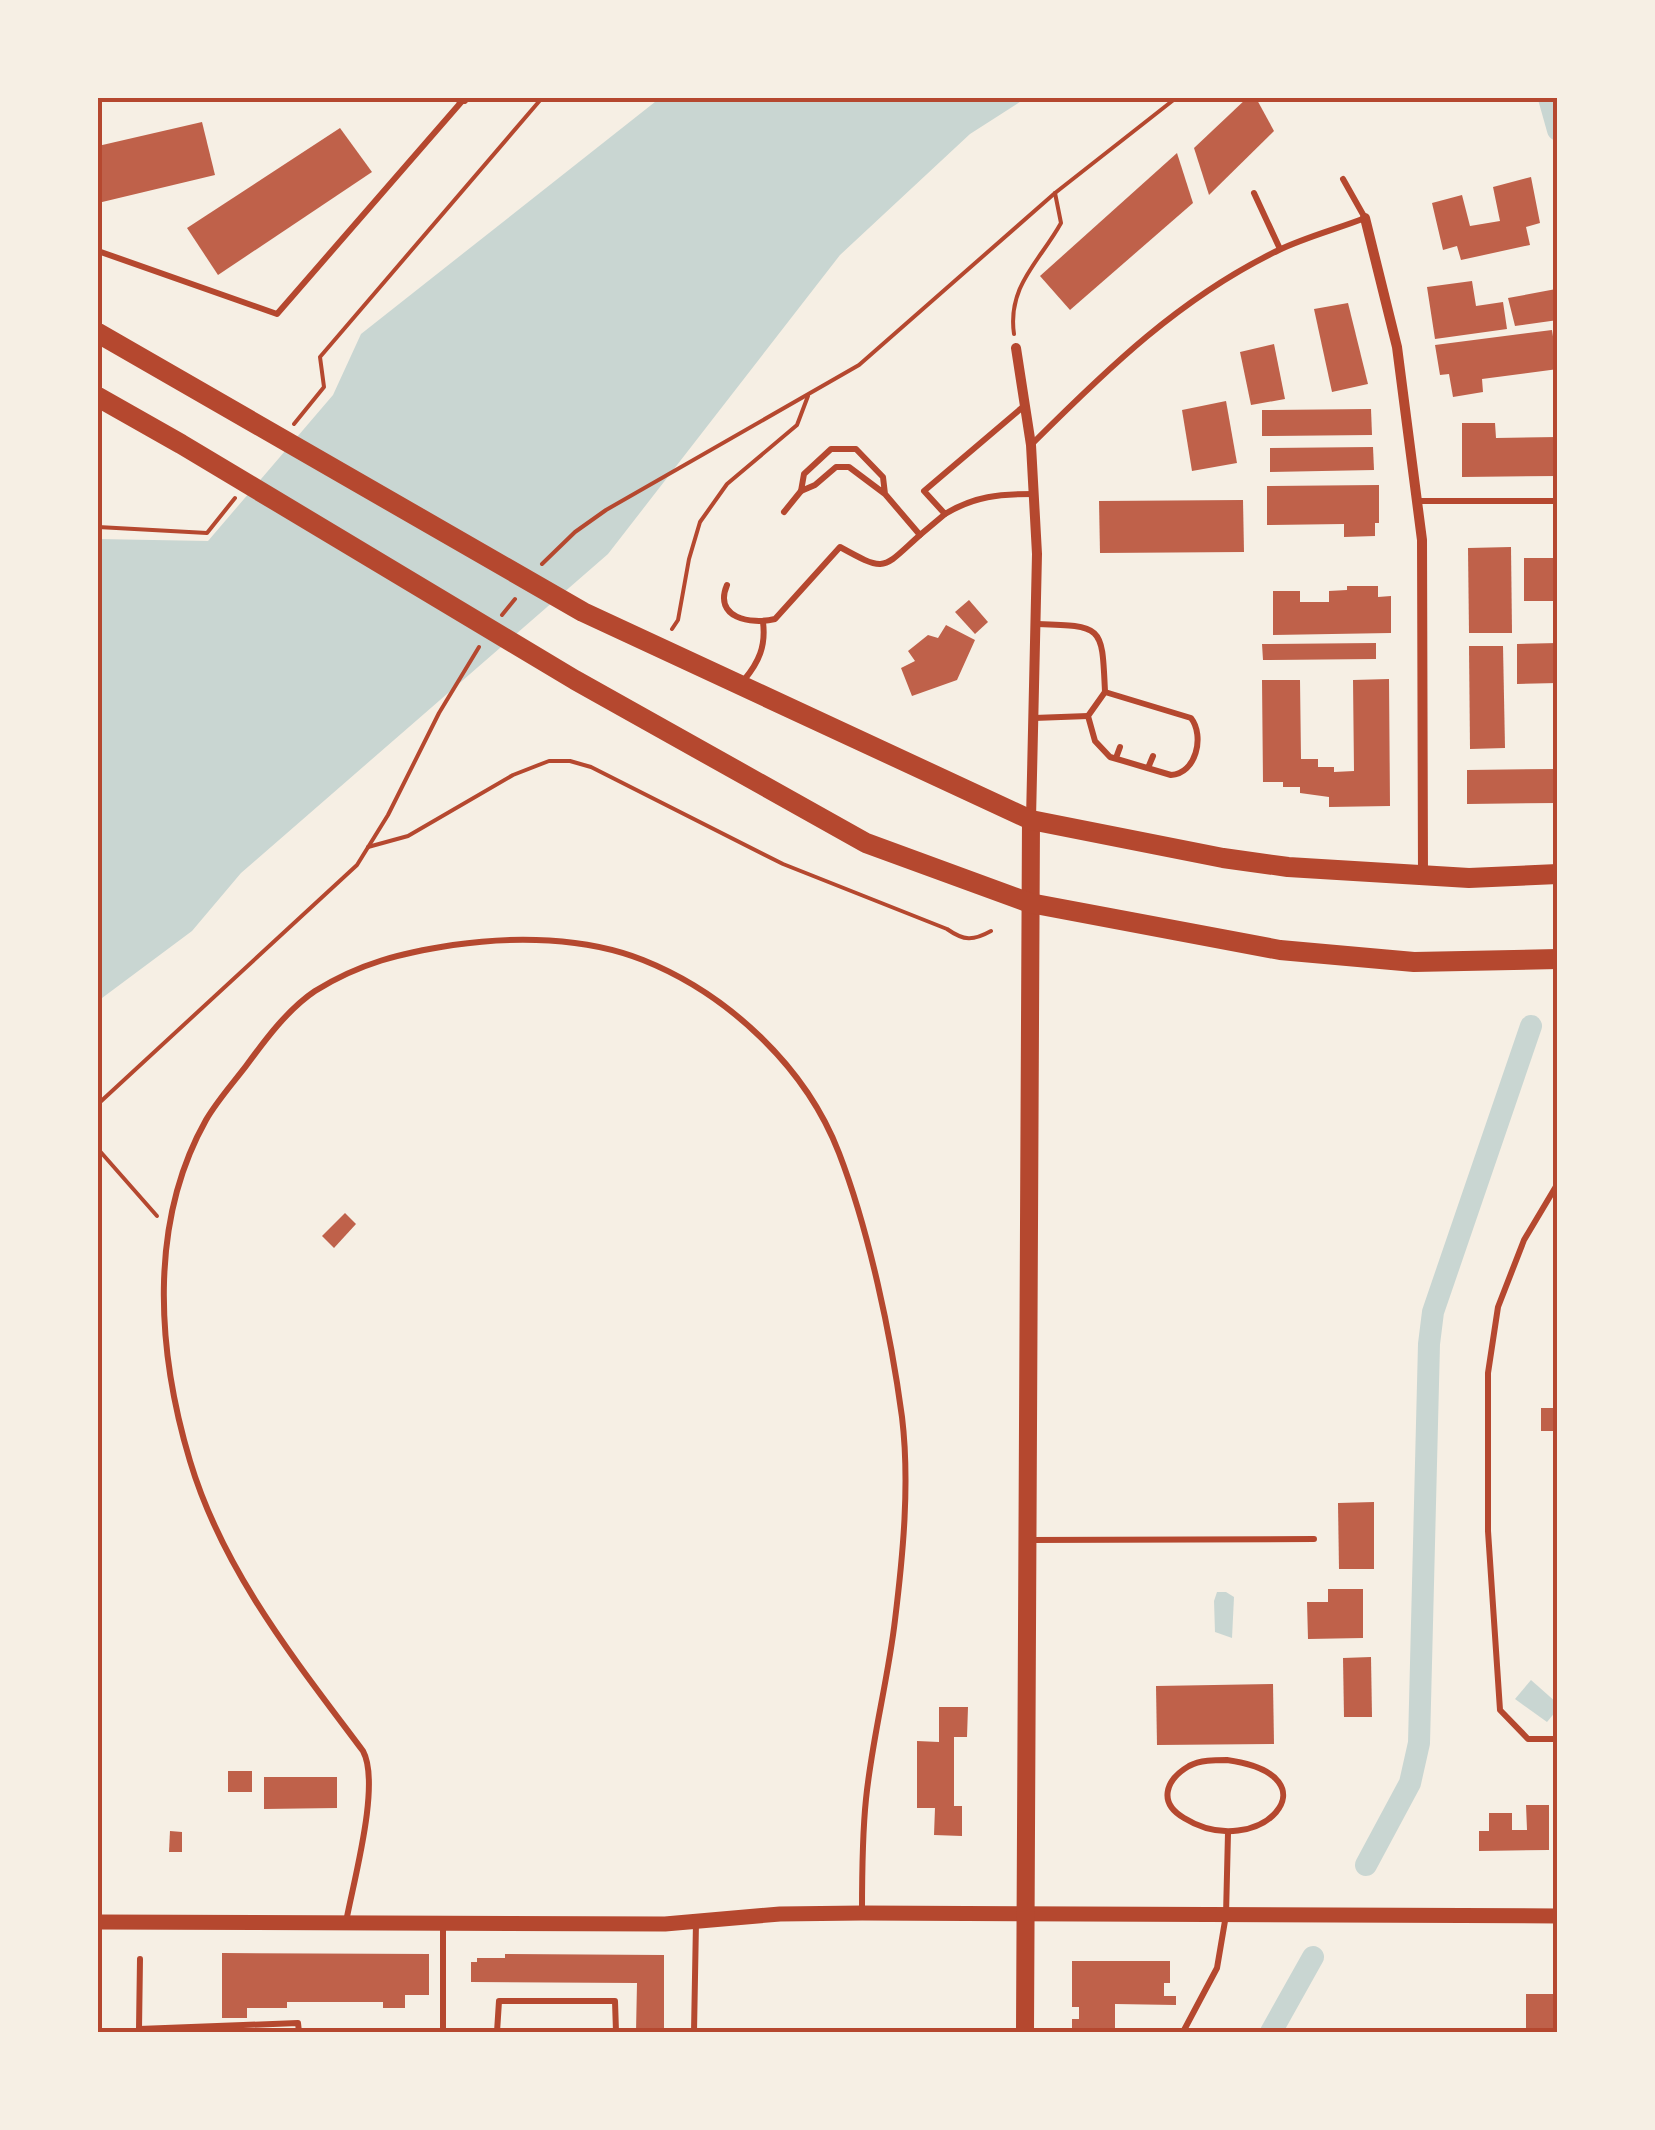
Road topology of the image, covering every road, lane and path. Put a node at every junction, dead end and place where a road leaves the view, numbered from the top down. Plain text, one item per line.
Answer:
1 (462, 98) edge
2 (542, 98) edge
3 (1176, 98) edge
4 (1343, 180) dead end
5 (1254, 193) dead end
6 (1055, 194) junction
7 (1365, 218) junction
8 (1280, 249) junction
9 (98, 251) edge
10 (98, 332) edge
11 (1016, 348) joint
12 (808, 396) junction
13 (98, 397) edge
14 (1025, 405) junction
15 (289, 431) dead end
16 (1031, 445) junction
17 (242, 490) dead end
18 (801, 491) junction
19 (884, 494) junction
20 (1034, 494) junction
21 (1419, 501) junction
22 (1558, 501) edge
23 (784, 512) dead end
24 (946, 514) junction
25 (98, 527) edge
26 (920, 535) junction
27 (539, 568) dead end
28 (726, 585) dead end
29 (517, 596) dead end
30 (762, 622) junction
31 (495, 624) dead end
32 (1035, 624) junction
33 (484, 638) dead end
34 (661, 648) junction
35 (740, 685) junction
36 (1105, 692) junction
37 (1135, 701) junction
38 (1168, 711) junction
39 (1131, 712) dead end
40 (1088, 716) junction
41 (1033, 718) junction
42 (1164, 723) dead end
43 (1120, 746) dead end
44 (1153, 756) dead end
45 (1116, 758) junction
46 (1148, 768) junction
47 (1031, 820) junction
48 (368, 847) junction
49 (1558, 874) edge
50 (1424, 875) junction
51 (1030, 903) junction
52 (991, 931) dead end
53 (1558, 959) edge
54 (98, 1104) edge
55 (98, 1149) edge
56 (1558, 1183) edge
57 (169, 1226) junction
58 (1314, 1539) dead end
59 (1028, 1540) junction
60 (1558, 1739) edge
61 (1228, 1834) junction
62 (862, 1913) junction
63 (1026, 1914) junction
64 (1226, 1915) junction
65 (1558, 1916) edge
66 (696, 1921) junction
67 (98, 1922) edge
68 (346, 1922) junction
69 (444, 1923) junction
70 (140, 1959) dead end
71 (210, 2029) edge
72 (139, 2031) edge
73 (299, 2032) edge
74 (442, 2032) edge
75 (498, 2032) edge
76 (616, 2032) edge
77 (694, 2032) edge
78 (1026, 2032) edge
79 (1183, 2032) edge

1 - 9 lane
2 - 15 path
3 - 6 path
4 - 7 lane
5 - 8 lane
6 - 11 path
6 - 12 path
7 - 8 lane
7 - 21 street
8 - 16 lane
10 - 34 main road
11 - 14 street
12 - 27 path
12 - 34 path
13 - 51 main road
14 - 16 street
14 - 24 lane
16 - 20 street
17 - 25 path
18 - 19 lane
18 - 19 lane
18 - 23 lane
19 - 26 lane
20 - 24 lane
20 - 32 street
21 - 22 lane
21 - 50 street
24 - 26 lane
26 - 30 lane
28 - 30 lane
29 - 31 path
30 - 35 lane
32 - 36 lane
32 - 41 street
33 - 48 path
34 - 35 main road
35 - 47 main road
36 - 37 lane
36 - 40 lane
37 - 38 lane
37 - 39 lane
38 - 42 lane
38 - 46 lane
40 - 41 lane
40 - 45 lane
41 - 47 street
43 - 45 lane
44 - 46 lane
45 - 46 lane
47 - 50 main road
47 - 51 main road
48 - 52 path
48 - 54 path
49 - 50 main road
51 - 53 main road
51 - 59 main road
55 - 57 path
56 - 60 lane
57 - 62 lane
57 - 68 lane
58 - 59 lane
59 - 63 main road
61 - 61 lane
61 - 64 lane
62 - 63 street
62 - 66 street
63 - 64 street
63 - 78 main road
64 - 65 street
64 - 79 lane
66 - 69 street
66 - 77 lane
67 - 68 street
68 - 69 street
69 - 74 lane
70 - 72 lane
71 - 72 lane
71 - 73 lane
75 - 76 lane

